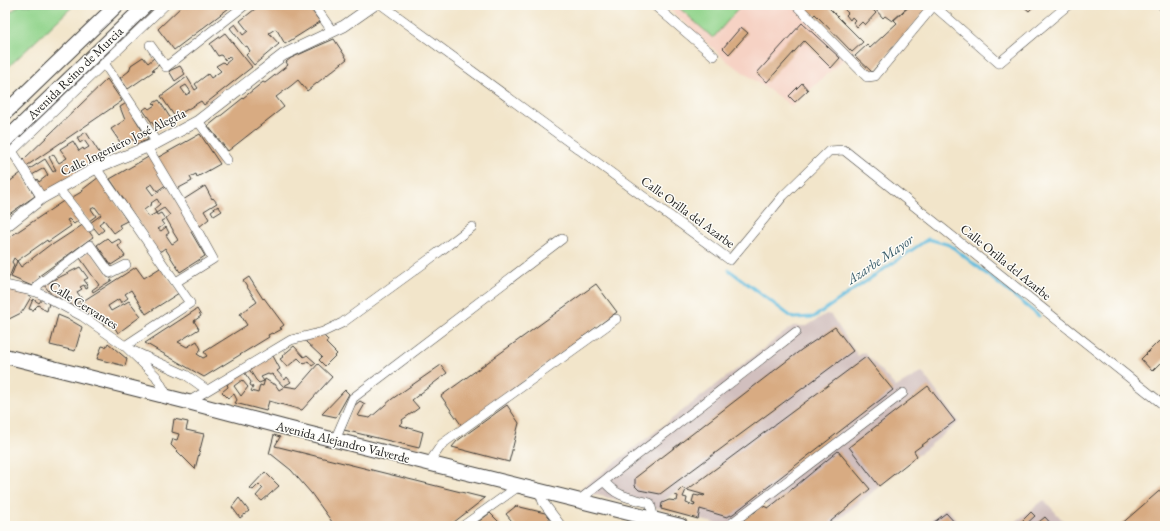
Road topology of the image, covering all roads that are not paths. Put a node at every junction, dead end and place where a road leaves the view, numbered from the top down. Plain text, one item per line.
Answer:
1 (117, 5) edge
2 (146, 5) edge
3 (165, 5) edge
4 (245, 5) edge
5 (314, 5) edge
6 (374, 5) edge
7 (382, 5) edge
8 (654, 5) edge
9 (796, 5) edge
10 (934, 5) edge
11 (1068, 5) edge
12 (1162, 5) edge
13 (1165, 7) edge
14 (332, 31) junction
15 (150, 45) dead end
16 (714, 56) dead end
17 (104, 63) junction
18 (5, 113) edge
19 (198, 121) junction
20 (152, 145) junction
21 (7, 150) edge
22 (228, 160) dead end
23 (96, 168) junction
24 (59, 188) junction
25 (42, 198) junction
26 (5, 227) edge
27 (89, 227) dead end
28 (472, 227) dead end
29 (562, 239) dead end
30 (126, 264) dead end
31 (176, 282) junction
32 (6, 286) edge
33 (36, 292) junction
34 (616, 319) dead end
35 (796, 332) dead end
36 (125, 346) junction
37 (5, 356) edge
38 (207, 390) junction
39 (903, 393) dead end
40 (168, 397) junction
41 (188, 402) junction
42 (1165, 406) edge
43 (335, 440) junction
44 (428, 463) junction
45 (604, 481) junction
46 (518, 486) junction
47 (539, 491) junction
48 (578, 501) junction
49 (654, 519) junction
50 (463, 526) edge
51 (561, 526) edge
52 (681, 526) edge
53 (728, 526) edge

1 - 18 main road, Avenida Reino de Murcia
2 - 21 main road, Avenida Reino de Murcia
3 - 17 street
4 - 15 street
5 - 14 street
6 - 14 street, Calle Ingeniero José Alegría
7 - 42 street, Calle Orilla del Azarbe
8 - 16 street
9 - 10 street
10 - 11 street
12 - 13 street
14 - 19 street, Calle Ingeniero José Alegría
17 - 20 street
17 - 21 street
19 - 20 street, Calle Ingeniero José Alegría
19 - 22 street
20 - 23 street, Calle Ingeniero José Alegría
20 - 31 street
21 - 25 street
23 - 24 street, Calle Ingeniero José Alegría
23 - 31 street
24 - 25 street, Calle Ingeniero José Alegría
24 - 27 street
25 - 26 street, Calle Ingeniero José Alegría
28 - 38 street
29 - 43 street
30 - 33 street
31 - 36 street
32 - 33 street, Calle Cervantes
33 - 36 street, Calle Cervantes
34 - 44 street
35 - 45 street
36 - 38 street, Calle Cervantes
36 - 40 street, Calle Cervantes
37 - 40 main road, Avenida Alejandro Valverde
38 - 41 street
39 - 53 street
40 - 41 main road, Avenida Alejandro Valverde
41 - 43 main road, Avenida Alejandro Valverde
43 - 44 main road, Avenida Alejandro Valverde
44 - 46 main road, Avenida Alejandro Valverde
45 - 48 street
45 - 49 street
46 - 47 main road, Avenida Alejandro Valverde
46 - 50 street
47 - 48 main road, Avenida Alejandro Valverde
47 - 51 street
48 - 49 main road, Avenida Alejandro Valverde
49 - 52 main road, Avenida Alejandro Valverde

